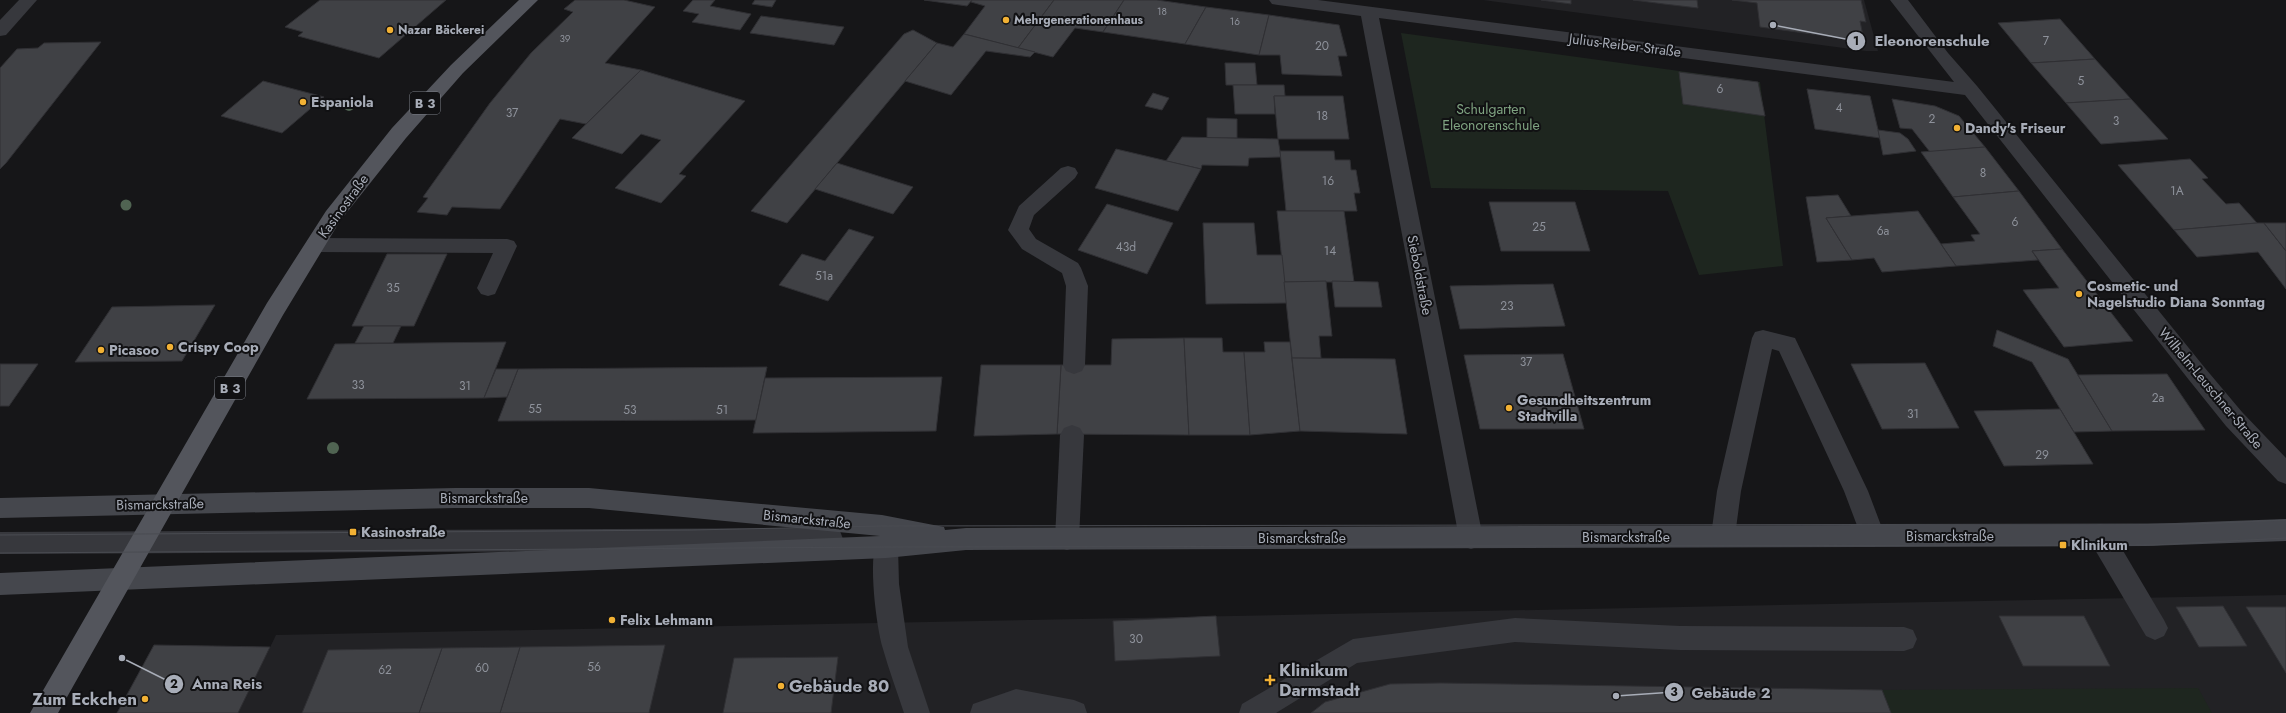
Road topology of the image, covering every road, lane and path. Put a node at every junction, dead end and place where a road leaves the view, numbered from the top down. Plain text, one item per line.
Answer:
1 (28, 0) edge
2 (529, 0) edge
3 (1278, 0) edge
4 (1899, 0) edge
5 (1369, 12) junction
6 (0, 31) edge
7 (1971, 90) junction
8 (1068, 173) dead end
9 (314, 245) junction
10 (488, 288) dead end
11 (1074, 365) dead end
12 (1072, 435) dead end
13 (2286, 474) edge
14 (164, 504) junction
15 (0, 508) edge
16 (2286, 530) edge
17 (2100, 535) junction
18 (1723, 536) junction
19 (1873, 536) junction
20 (1471, 538) junction
21 (966, 539) junction
22 (1068, 539) junction
23 (141, 542) junction
24 (0, 543) edge
25 (886, 547) junction
26 (120, 578) junction
27 (0, 584) edge
28 (2155, 628) dead end
29 (1904, 639) dead end
30 (43, 713) edge
31 (917, 713) edge
32 (983, 713) edge
33 (1074, 713) edge
34 (1252, 713) edge

1 - 6 street
2 - 9 main road, Kasinostraße / B 3
3 - 5 street, Julius-Reiber-Straße
4 - 7 street, Wilhelm-Leuschner-Straße
5 - 7 street, Julius-Reiber-Straße
5 - 20 street, Sieboldstraße
7 - 13 street, Wilhelm-Leuschner-Straße
8 - 11 street
9 - 10 street
9 - 14 main road, Kasinostraße / B 3
12 - 22 street
14 - 15 main road, Bismarckstraße
14 - 21 main road, Bismarckstraße
14 - 23 main road, Kasinostraße / B 3
16 - 17 main road, Bismarckstraße
17 - 19 main road, Bismarckstraße
17 - 28 street
18 - 19 main road, Bismarckstraße
18 - 19 street
18 - 20 main road, Bismarckstraße
20 - 22 main road, Bismarckstraße
21 - 22 main road, Bismarckstraße
21 - 23 street, Bismarckstraße
21 - 25 main road, Bismarckstraße
23 - 24 street, Bismarckstraße
23 - 26 main road, Kasinostraße / B 3
25 - 26 main road, Bismarckstraße
25 - 31 street
26 - 27 main road, Bismarckstraße
26 - 30 main road, Kasinostraße / B 3
29 - 34 street
32 - 33 street

